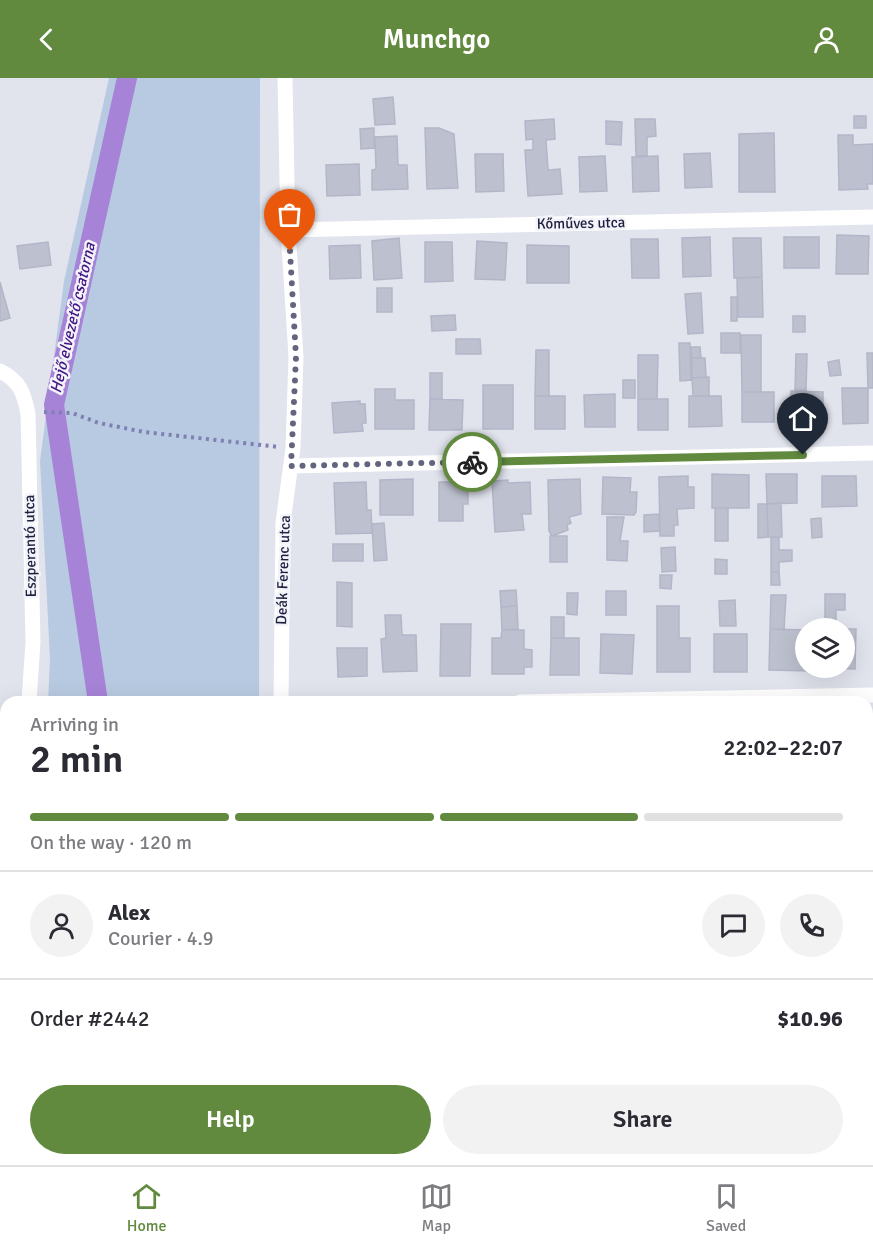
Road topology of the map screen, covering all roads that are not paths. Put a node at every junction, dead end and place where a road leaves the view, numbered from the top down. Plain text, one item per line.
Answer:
1 (285, 78) edge
2 (873, 217) edge
3 (288, 230) junction
4 (0, 371) edge
5 (873, 453) edge
6 (291, 466) junction
7 (873, 695) edge
8 (29, 696) edge
9 (281, 696) edge
10 (823, 696) edge

1 - 3 street, Deák Ferenc utca
2 - 3 street, Kőműves utca
3 - 6 street, Deák Ferenc utca
4 - 8 street, Eszperantó utca
5 - 6 street
6 - 9 street, Deák Ferenc utca
7 - 10 street

